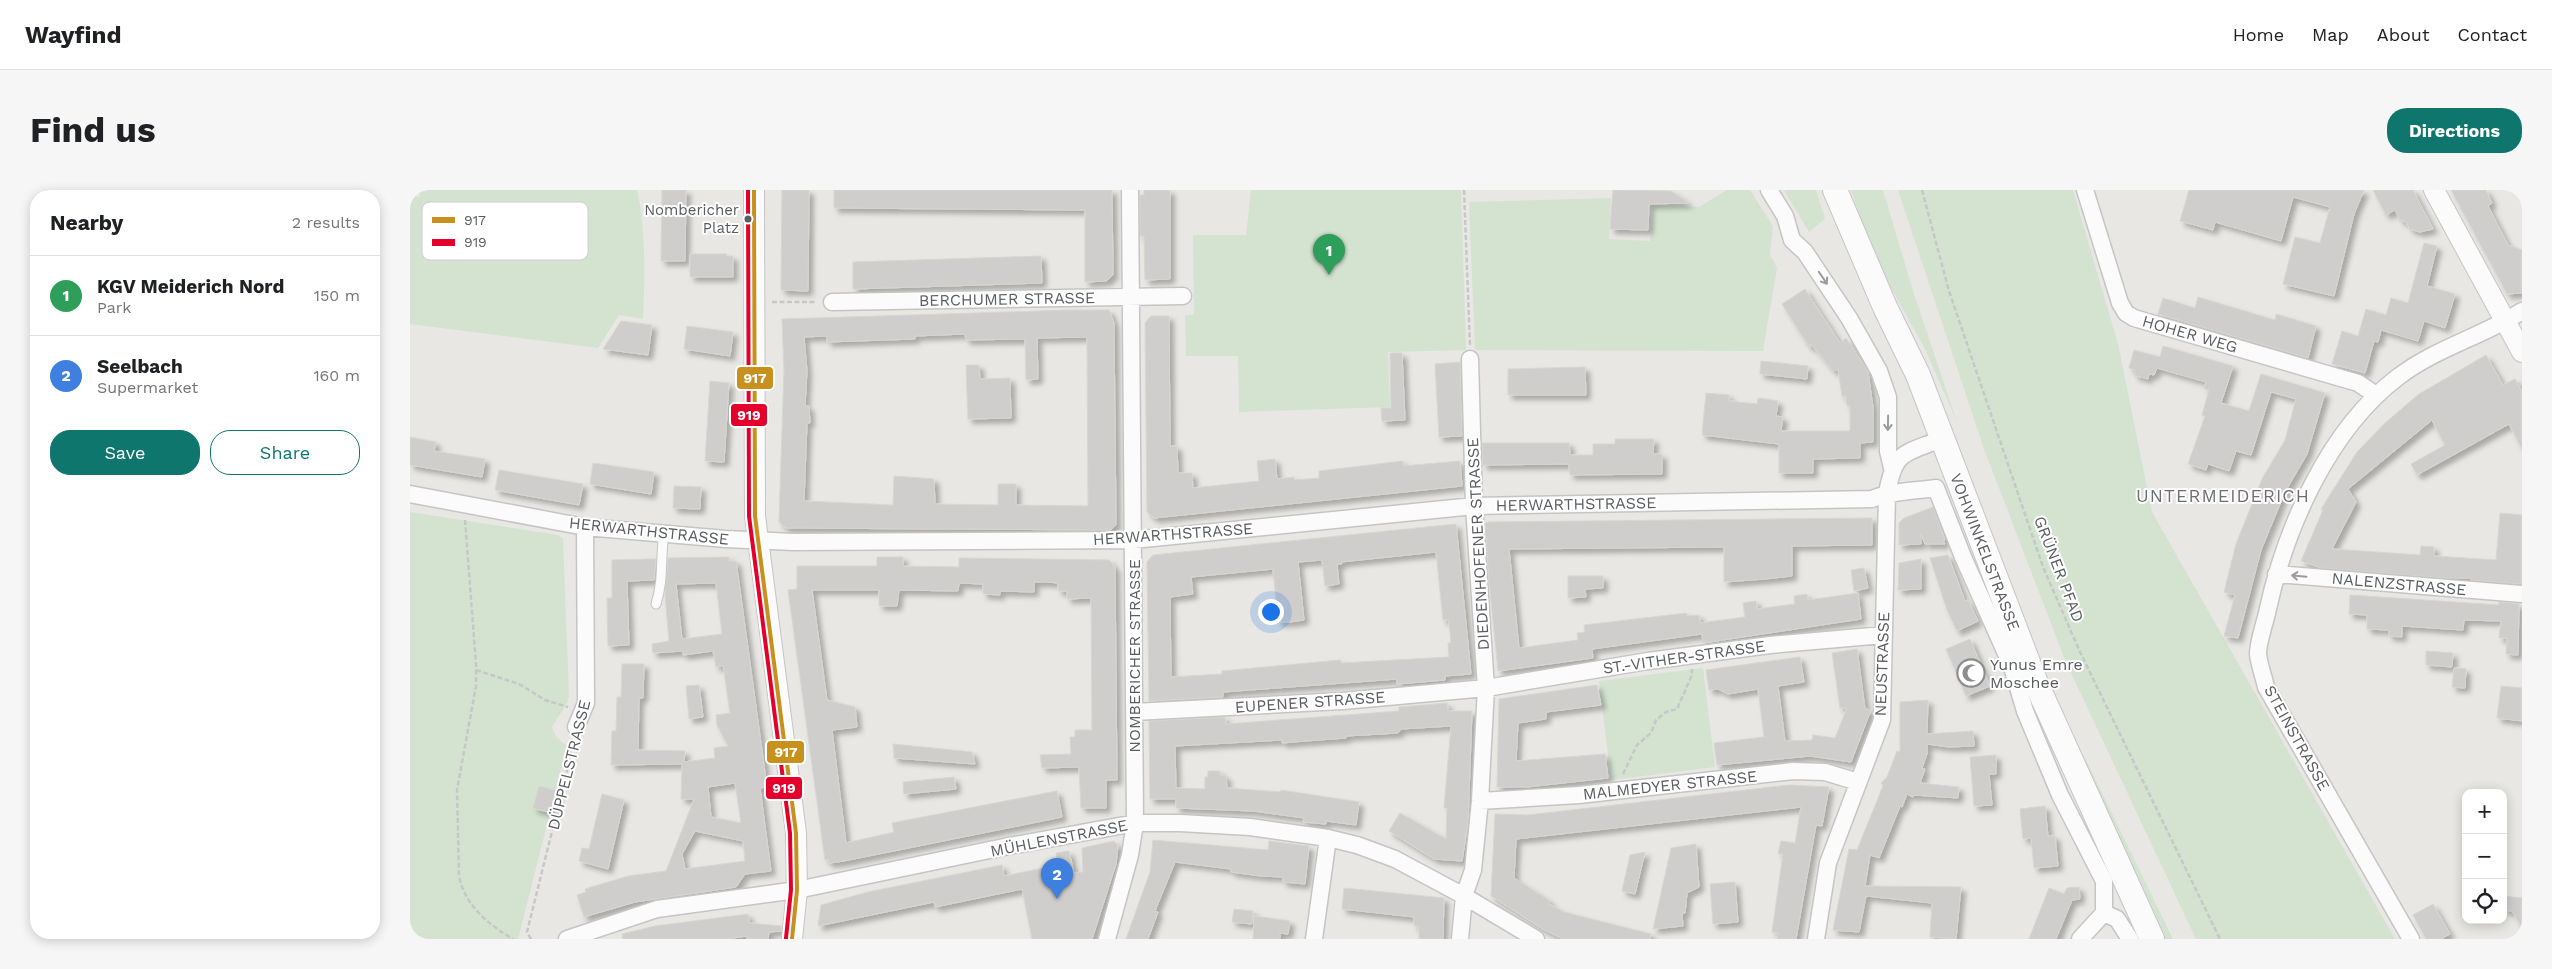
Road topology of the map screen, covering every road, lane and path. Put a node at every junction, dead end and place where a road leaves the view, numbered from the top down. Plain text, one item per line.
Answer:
1 (754, 190) edge
2 (1130, 190) edge
3 (1464, 190) edge
4 (1769, 190) edge
5 (1835, 190) edge
6 (1922, 190) edge
7 (2085, 190) edge
8 (2434, 190) edge
9 (1130, 296) junction
10 (1183, 296) dead end
11 (832, 302) joint
12 (756, 303) junction
13 (2514, 317) edge
14 (2522, 352) edge
15 (1470, 358) joint
16 (2376, 395) junction
17 (1941, 439) junction
18 (1892, 468) junction
19 (1887, 493) junction
20 (410, 494) edge
21 (464, 506) junction
22 (1474, 506) junction
23 (585, 526) junction
24 (664, 533) junction
25 (1133, 540) junction
26 (758, 541) junction
27 (2276, 574) junction
28 (2522, 594) edge
29 (656, 604) dead end
30 (1883, 635) junction
31 (1690, 655) junction
32 (476, 670) junction
33 (1486, 688) junction
34 (1134, 712) junction
35 (576, 727) junction
36 (1858, 782) junction
37 (1618, 790) junction
38 (1480, 801) junction
39 (1135, 823) junction
40 (1328, 838) junction
41 (797, 890) junction
42 (1464, 896) junction
43 (2104, 913) junction
44 (512, 939) edge
45 (531, 939) edge
46 (568, 939) edge
47 (792, 939) edge
48 (1107, 939) edge
49 (1314, 939) edge
50 (1460, 939) edge
51 (1536, 939) edge
52 (1816, 939) edge
53 (2080, 939) edge
54 (2130, 939) edge
55 (2152, 939) edge
56 (2220, 939) edge
57 (2411, 939) edge

1 - 12 street
2 - 9 street, NOMBERICHER STRASSE
3 - 15 path
4 -> 18 street
5 - 17 main road, VOHWINKELSTRASSE
6 - 56 path, GRÜNER PFAD
7 - 16 street, HOHER WEG
8 - 13 street
9 - 10 street, BERCHUMER STRASSE
9 - 11 street, BERCHUMER STRASSE
9 - 25 street, NOMBERICHER STRASSE
11 - 12 path
12 - 26 street
13 - 14 street
13 - 16 street, STEINSTRASSE
15 - 22 street, DIEDENHOFENER STRASSE
16 - 27 street, STEINSTRASSE
17 - 18 street
17 - 55 main road, VOHWINKELSTRASSE
18 - 19 street, NEUSTRASSE
19 - 22 street, HERWARTHSTRASSE
19 - 30 street, NEUSTRASSE
19 - 43 street, HERWARTHSTRASSE
20 - 21 street, HERWARTHSTRASSE
21 - 23 street, HERWARTHSTRASSE
21 - 32 path
22 - 25 street, HERWARTHSTRASSE
22 - 33 street, DIEDENHOFENER STRASSE
23 - 24 street, HERWARTHSTRASSE
23 - 35 street, DÜPPELSTRASSE
24 - 26 street, HERWARTHSTRASSE
24 - 29 lane
25 - 26 street, HERWARTHSTRASSE
25 - 34 street, NOMBERICHER STRASSE
26 - 41 street
28 -> 27 street, NALENZSTRASSE
27 - 57 street, STEINSTRASSE
30 - 31 street, ST.-VITHER-STRASSE
30 - 36 street, NEUSTRASSE
31 - 33 street, ST.-VITHER-STRASSE
31 - 37 path
32 - 35 path
32 - 44 path
33 - 34 street, EUPENER STRASSE
33 - 38 street, DIEDENHOFENER STRASSE
34 - 39 street, NOMBERICHER STRASSE
35 - 45 path, DÜPPELSTRASSE
36 - 37 street, MALMEDYER STRASSE
36 - 52 street, NEUSTRASSE
37 - 38 street, MALMEDYER STRASSE
38 - 42 street, DIEDENHOFENER STRASSE
39 - 40 street, MÜHLENSTRASSE
39 - 41 street, MÜHLENSTRASSE
39 - 48 street, NOMBERICHER STRASSE
40 - 42 street, MÜHLENSTRASSE
40 - 49 street
41 - 46 street, MÜHLENSTRASSE
41 - 47 street
42 - 50 street, DIEDENHOFENER STRASSE
42 - 51 street, MÜHLENSTRASSE
43 - 53 street
43 - 54 street

